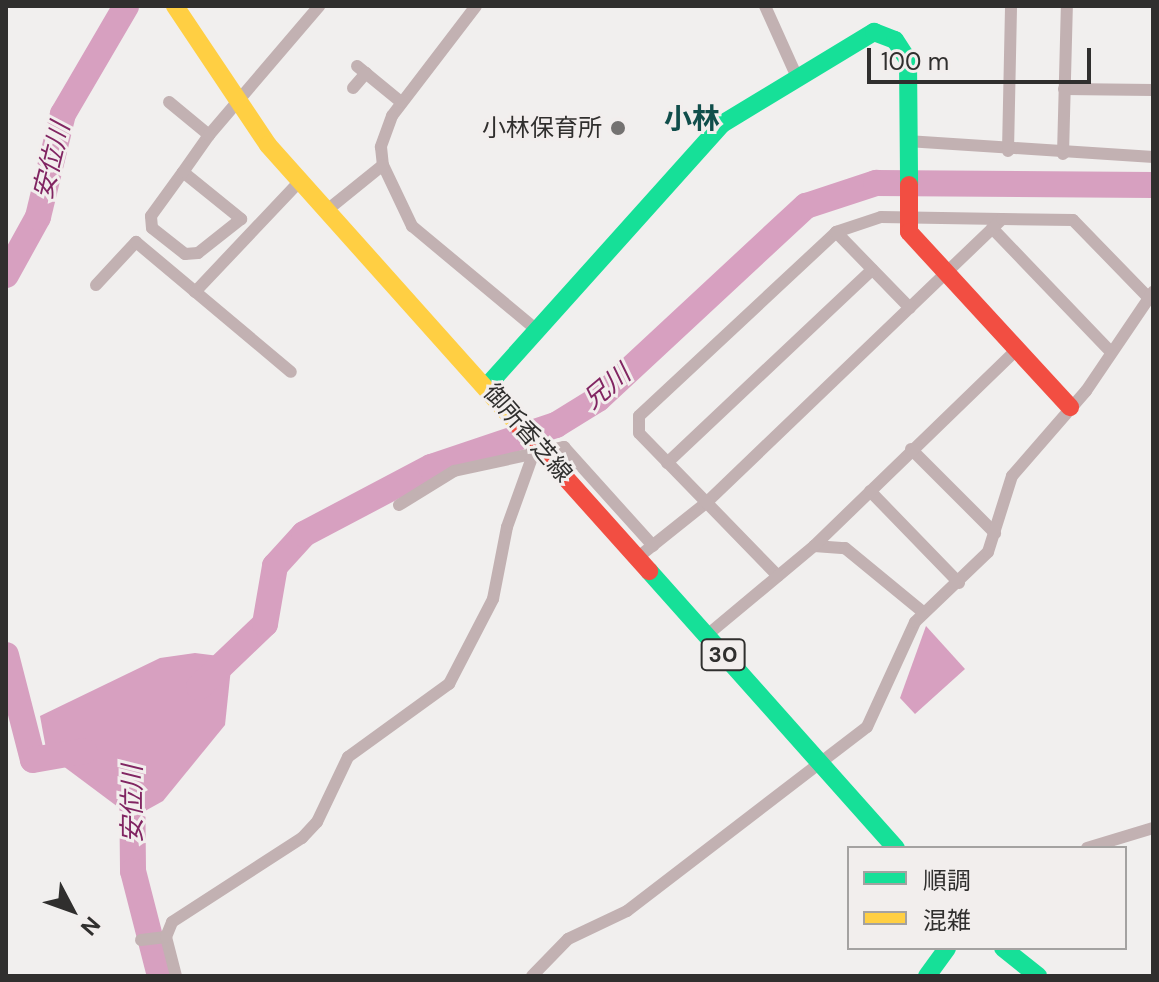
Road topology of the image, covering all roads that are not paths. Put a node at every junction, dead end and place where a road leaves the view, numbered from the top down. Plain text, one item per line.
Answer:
1 (175, 6) edge
2 (319, 6) edge
3 (476, 6) edge
4 (765, 6) edge
5 (1011, 6) edge
6 (1067, 6) edge
7 (796, 75) junction
8 (353, 88) dead end
9 (1064, 89) junction
10 (1153, 90) edge
11 (169, 102) dead end
12 (237, 102) junction
13 (401, 102) junction
14 (209, 135) junction
15 (907, 141) junction
16 (1008, 151) junction
17 (1063, 154) junction
18 (1153, 157) edge
19 (383, 165) junction
20 (183, 172) junction
21 (300, 181) junction
22 (326, 211) junction
23 (905, 211) junction
24 (1002, 219) junction
25 (992, 228) junction
26 (836, 232) junction
27 (872, 270) junction
28 (943, 275) junction
29 (96, 285) dead end
30 (195, 292) junction
31 (1150, 295) edge
32 (910, 308) junction
33 (537, 330) junction
34 (1016, 350) junction
35 (1111, 352) junction
36 (291, 372) dead end
37 (487, 386) junction
38 (1070, 407) junction
39 (911, 449) junction
40 (534, 452) junction
41 (667, 463) junction
42 (870, 491) junction
43 (706, 503) junction
44 (399, 505) dead end
45 (995, 533) junction
46 (653, 546) junction
47 (814, 546) junction
48 (637, 558) junction
49 (778, 576) junction
50 (959, 583) junction
51 (923, 612) junction
52 (706, 636) junction
53 (823, 765) junction
54 (1153, 828) edge
55 (894, 846) edge
56 (1094, 846) edge
57 (166, 937) junction
58 (141, 940) dead end
59 (946, 950) edge
60 (1006, 950) edge
61 (176, 976) edge
62 (532, 976) edge
63 (927, 976) edge
64 (1038, 976) edge

1 - 12 main road, 御所香芝線 / 30
2 - 12 street
3 - 13 street
4 - 7 street
5 - 16 street
6 - 9 street
7 - 15 main road
7 - 33 main road
8 - 13 street
9 - 10 street
9 - 17 street
11 - 14 street
12 - 14 street
12 - 21 main road, 御所香芝線 / 30
13 - 19 street
14 - 20 street
15 - 16 street
15 - 23 main road
16 - 17 street
17 - 18 street
19 - 22 street
19 - 33 street
20 - 20 street
21 - 22 main road, 御所香芝線 / 30
21 - 30 street
22 - 37 main road, 御所香芝線 / 30
23 - 24 street
23 - 26 street
23 - 28 main road
24 - 25 street
24 - 31 street
25 - 28 street
25 - 35 street
26 - 27 street
26 - 41 street
27 - 32 street
27 - 41 street
28 - 32 street
28 - 34 main road
29 - 30 street
30 - 36 street
31 - 35 street
32 - 43 street
33 - 37 main road
34 - 38 main road
34 - 39 street
35 - 38 street
37 - 48 main road, 御所香芝線 / 30
38 - 45 street
39 - 42 street
39 - 45 street
40 - 44 street
40 - 46 street
40 - 57 street
41 - 43 street
42 - 47 street
42 - 50 street
43 - 46 street
43 - 49 street
45 - 50 street
46 - 48 street
47 - 49 street
47 - 51 street
48 - 52 main road, 御所香芝線 / 30
49 - 52 street
50 - 51 street
51 - 53 street
52 - 53 main road, 御所香芝線 / 30
53 - 55 main road, 御所香芝線 / 30
53 - 62 street
54 - 56 street
57 - 58 street
57 - 61 street
59 - 63 main road
60 - 64 main road

